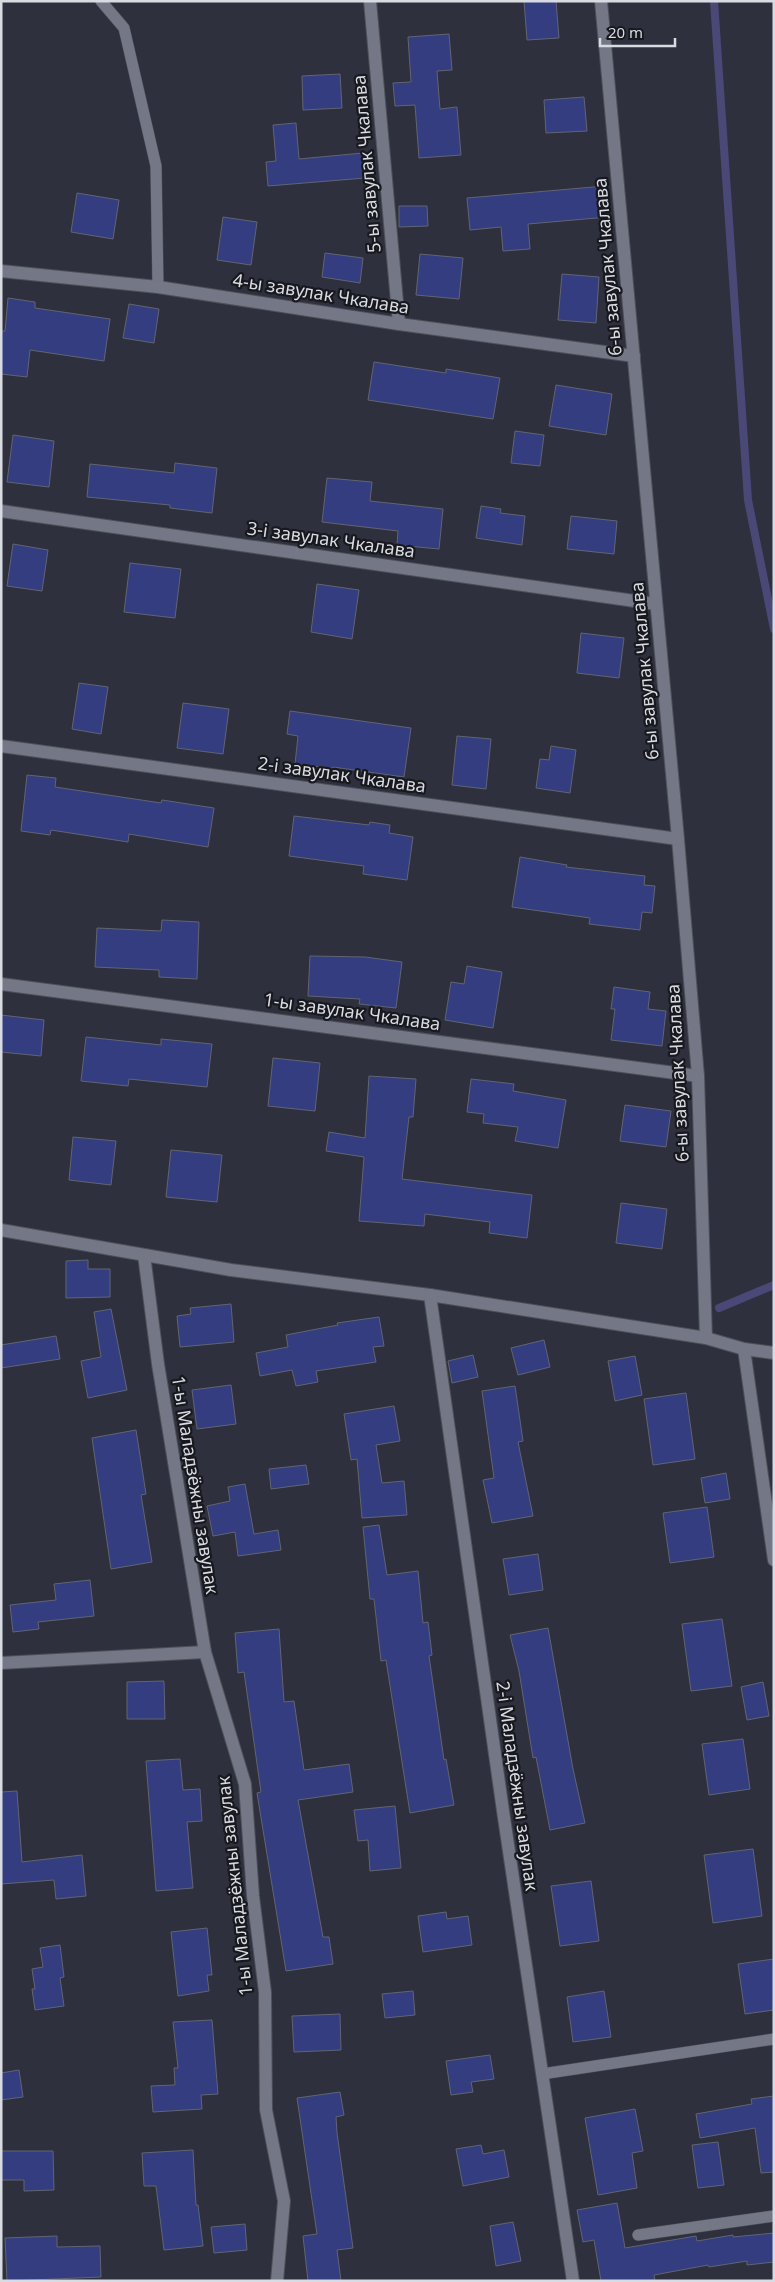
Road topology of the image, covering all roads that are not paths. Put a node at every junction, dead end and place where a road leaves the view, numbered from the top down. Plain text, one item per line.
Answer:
1 (101, 1) edge
2 (370, 1) edge
3 (601, 1) edge
4 (1, 271) edge
5 (158, 287) junction
6 (400, 324) junction
7 (634, 356) junction
8 (1, 511) edge
9 (656, 604) junction
10 (1, 746) edge
11 (678, 839) junction
12 (1, 984) edge
13 (698, 1076) junction
14 (1, 1230) edge
15 (144, 1255) junction
16 (430, 1296) junction
17 (706, 1338) junction
18 (744, 1349) junction
19 (774, 1353) edge
20 (774, 1560) edge
21 (205, 1652) junction
22 (1, 1663) edge
23 (774, 2039) edge
24 (542, 2074) junction
25 (774, 2216) edge
26 (638, 2235) dead end
27 (277, 2281) edge
28 (573, 2281) edge

1 - 5 lane
2 - 6 street, 5-ы завулак Чкалава
3 - 7 street, 6-ы завулак Чкалава
4 - 5 street, 4-ы завулак Чкалава
5 - 6 street, 4-ы завулак Чкалава
6 - 7 street, 4-ы завулак Чкалава
7 - 9 street, 6-ы завулак Чкалава
8 - 9 street, 3-і завулак Чкалава
9 - 11 street, 6-ы завулак Чкалава
10 - 11 street, 2-і завулак Чкалава
11 - 13 street, 6-ы завулак Чкалава
12 - 13 street, 1-ы завулак Чкалава
13 - 17 street, 6-ы завулак Чкалава
14 - 15 street
15 - 16 street
15 - 21 street, 1-ы Маладзёжны завулак
16 - 17 street
16 - 24 street, 2-і Маладзёжны завулак
17 - 18 street
18 - 19 street
18 - 20 street
21 - 22 street
21 - 27 street, 1-ы Маладзёжны завулак
23 - 24 lane
24 - 28 street, 2-і Маладзёжны завулак
25 - 26 lane

